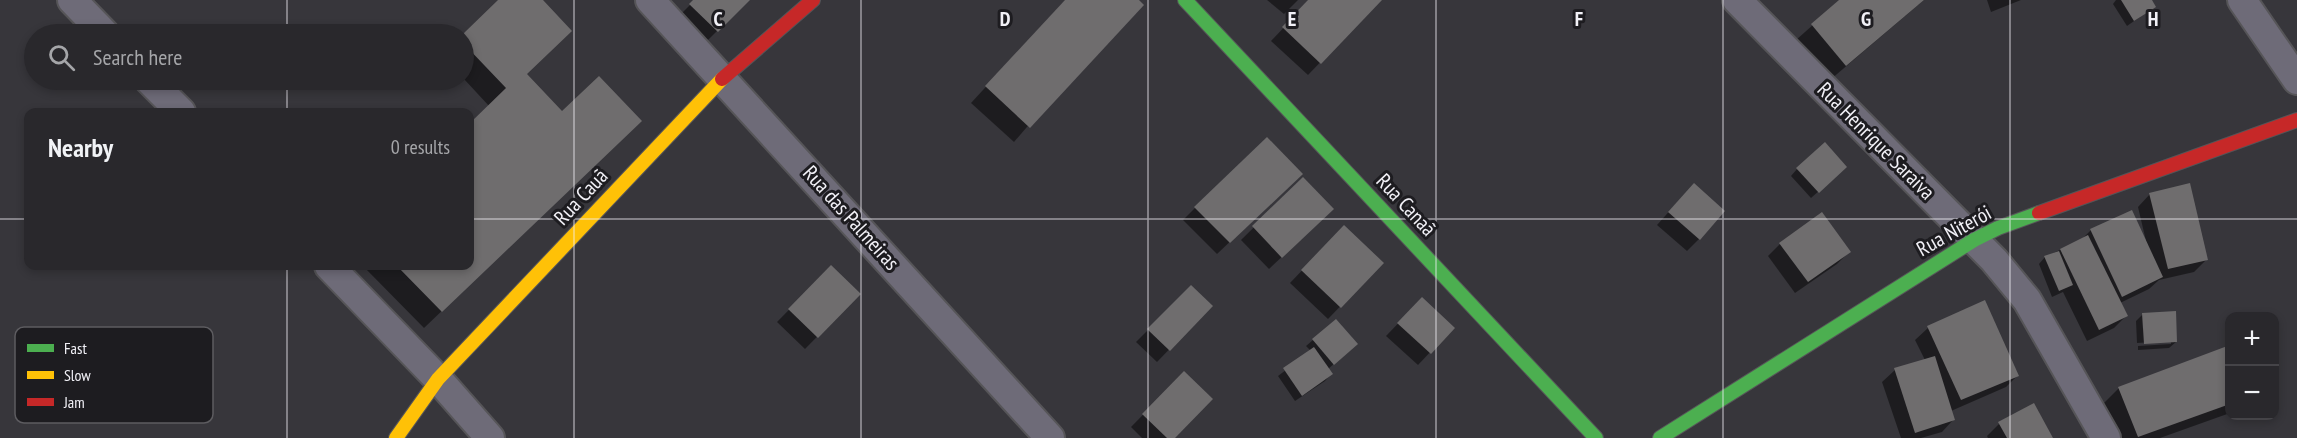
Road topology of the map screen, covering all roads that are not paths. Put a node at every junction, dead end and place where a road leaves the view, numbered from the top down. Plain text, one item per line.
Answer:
1 (72, 0) edge
2 (650, 0) edge
3 (813, 0) edge
4 (1185, 0) edge
5 (1737, 0) edge
6 (2242, 0) edge
7 (95, 24) edge
8 (723, 78) junction
9 (2297, 80) edge
10 (159, 90) edge
11 (177, 108) edge
12 (2297, 120) edge
13 (1974, 240) junction
14 (333, 270) edge
15 (438, 379) junction
16 (396, 438) edge
17 (490, 438) edge
18 (1050, 438) edge
19 (1596, 438) edge
20 (1660, 438) edge
21 (2106, 438) edge

1 - 7 street
2 - 8 street, Rua das Palmeiras
3 - 8 street, Rua Cauã
4 - 19 street, Rua Canaã
5 - 13 street, Rua Henrique Saraiva
6 - 9 street
8 - 15 street, Rua Cauã
8 - 18 street, Rua das Palmeiras
10 - 11 street
12 - 13 street, Rua Niterói
13 - 20 street, Rua Niterói
13 - 21 street, Rua Henrique Saraiva
14 - 15 street
15 - 16 street, Rua Cauã
15 - 17 street

